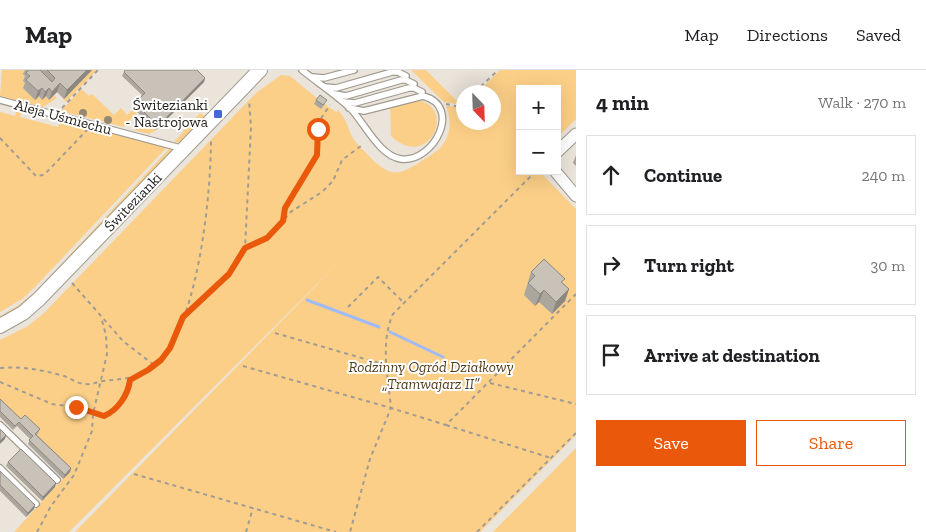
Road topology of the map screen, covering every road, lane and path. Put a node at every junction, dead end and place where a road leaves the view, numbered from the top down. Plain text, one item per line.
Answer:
1 (98, 70) edge
2 (260, 70) edge
3 (302, 70) edge
4 (354, 70) edge
5 (400, 70) edge
6 (498, 70) edge
7 (308, 76) junction
8 (406, 76) junction
9 (414, 84) junction
10 (321, 85) junction
11 (483, 85) edge
12 (422, 92) junction
13 (330, 93) junction
14 (249, 99) dead end
15 (431, 99) junction
16 (0, 100) edge
17 (340, 100) junction
18 (330, 104) dead end
19 (443, 104) dead end
20 (456, 106) edge
21 (349, 108) junction
22 (58, 112) dead end
23 (93, 124) junction
24 (576, 134) edge
25 (0, 138) edge
26 (211, 139) dead end
27 (361, 146) dead end
28 (561, 148) edge
29 (184, 149) junction
30 (532, 175) edge
31 (558, 175) edge
32 (576, 196) edge
33 (283, 221) junction
34 (245, 248) junction
35 (72, 282) dead end
36 (575, 296) edge
37 (403, 302) junction
38 (348, 307) dead end
39 (101, 317) junction
40 (183, 317) junction
41 (0, 326) edge
42 (276, 333) dead end
43 (154, 365) junction
44 (243, 366) dead end
45 (387, 366) junction
46 (0, 368) edge
47 (130, 380) junction
48 (103, 381) junction
49 (0, 382) edge
50 (490, 383) junction
51 (576, 404) edge
52 (391, 408) junction
53 (93, 414) junction
54 (446, 425) junction
55 (0, 426) edge
56 (576, 433) edge
57 (551, 458) junction
58 (0, 468) edge
59 (134, 474) dead end
60 (57, 480) dead end
61 (36, 504) edge
62 (253, 508) junction
63 (37, 532) edge
64 (246, 532) edge
65 (336, 532) edge
66 (350, 532) edge
67 (477, 532) edge

1 - 22 path
2 - 29 street, Świtezianki
3 - 7 lane
4 - 7 lane
5 - 8 lane
6 - 11 path
7 - 10 lane
8 - 9 lane
8 - 10 lane
9 - 12 lane
9 - 13 lane
10 - 13 lane
12 - 15 lane
12 - 17 lane
13 - 17 lane
14 - 34 path
15 - 21 lane
15 - 21 lane
16 - 23 lane, Aleja Uśmiechu
17 - 21 lane
18 - 33 path
19 - 20 path
23 - 25 path
23 - 29 lane, Aleja Uśmiechu
24 - 28 street
26 - 40 path
27 - 33 path
29 - 41 street, Świtezianki
30 - 37 path
31 - 32 street
33 - 34 path
34 - 40 path
35 - 39 path
36 - 50 path
37 - 38 path
37 - 45 path
39 - 43 path
39 - 48 path
40 - 43 path
42 - 45 path
43 - 47 path
44 - 52 path
45 - 52 path
46 - 48 path
47 - 48 path
47 - 53 path
48 - 53 path
49 - 53 path
50 - 51 path
50 - 54 path
52 - 54 path
52 - 66 path
53 - 63 path
54 - 57 path
55 - 60 lane
56 - 57 path
57 - 67 path
58 - 61 lane
59 - 62 path
62 - 64 path
62 - 65 path

